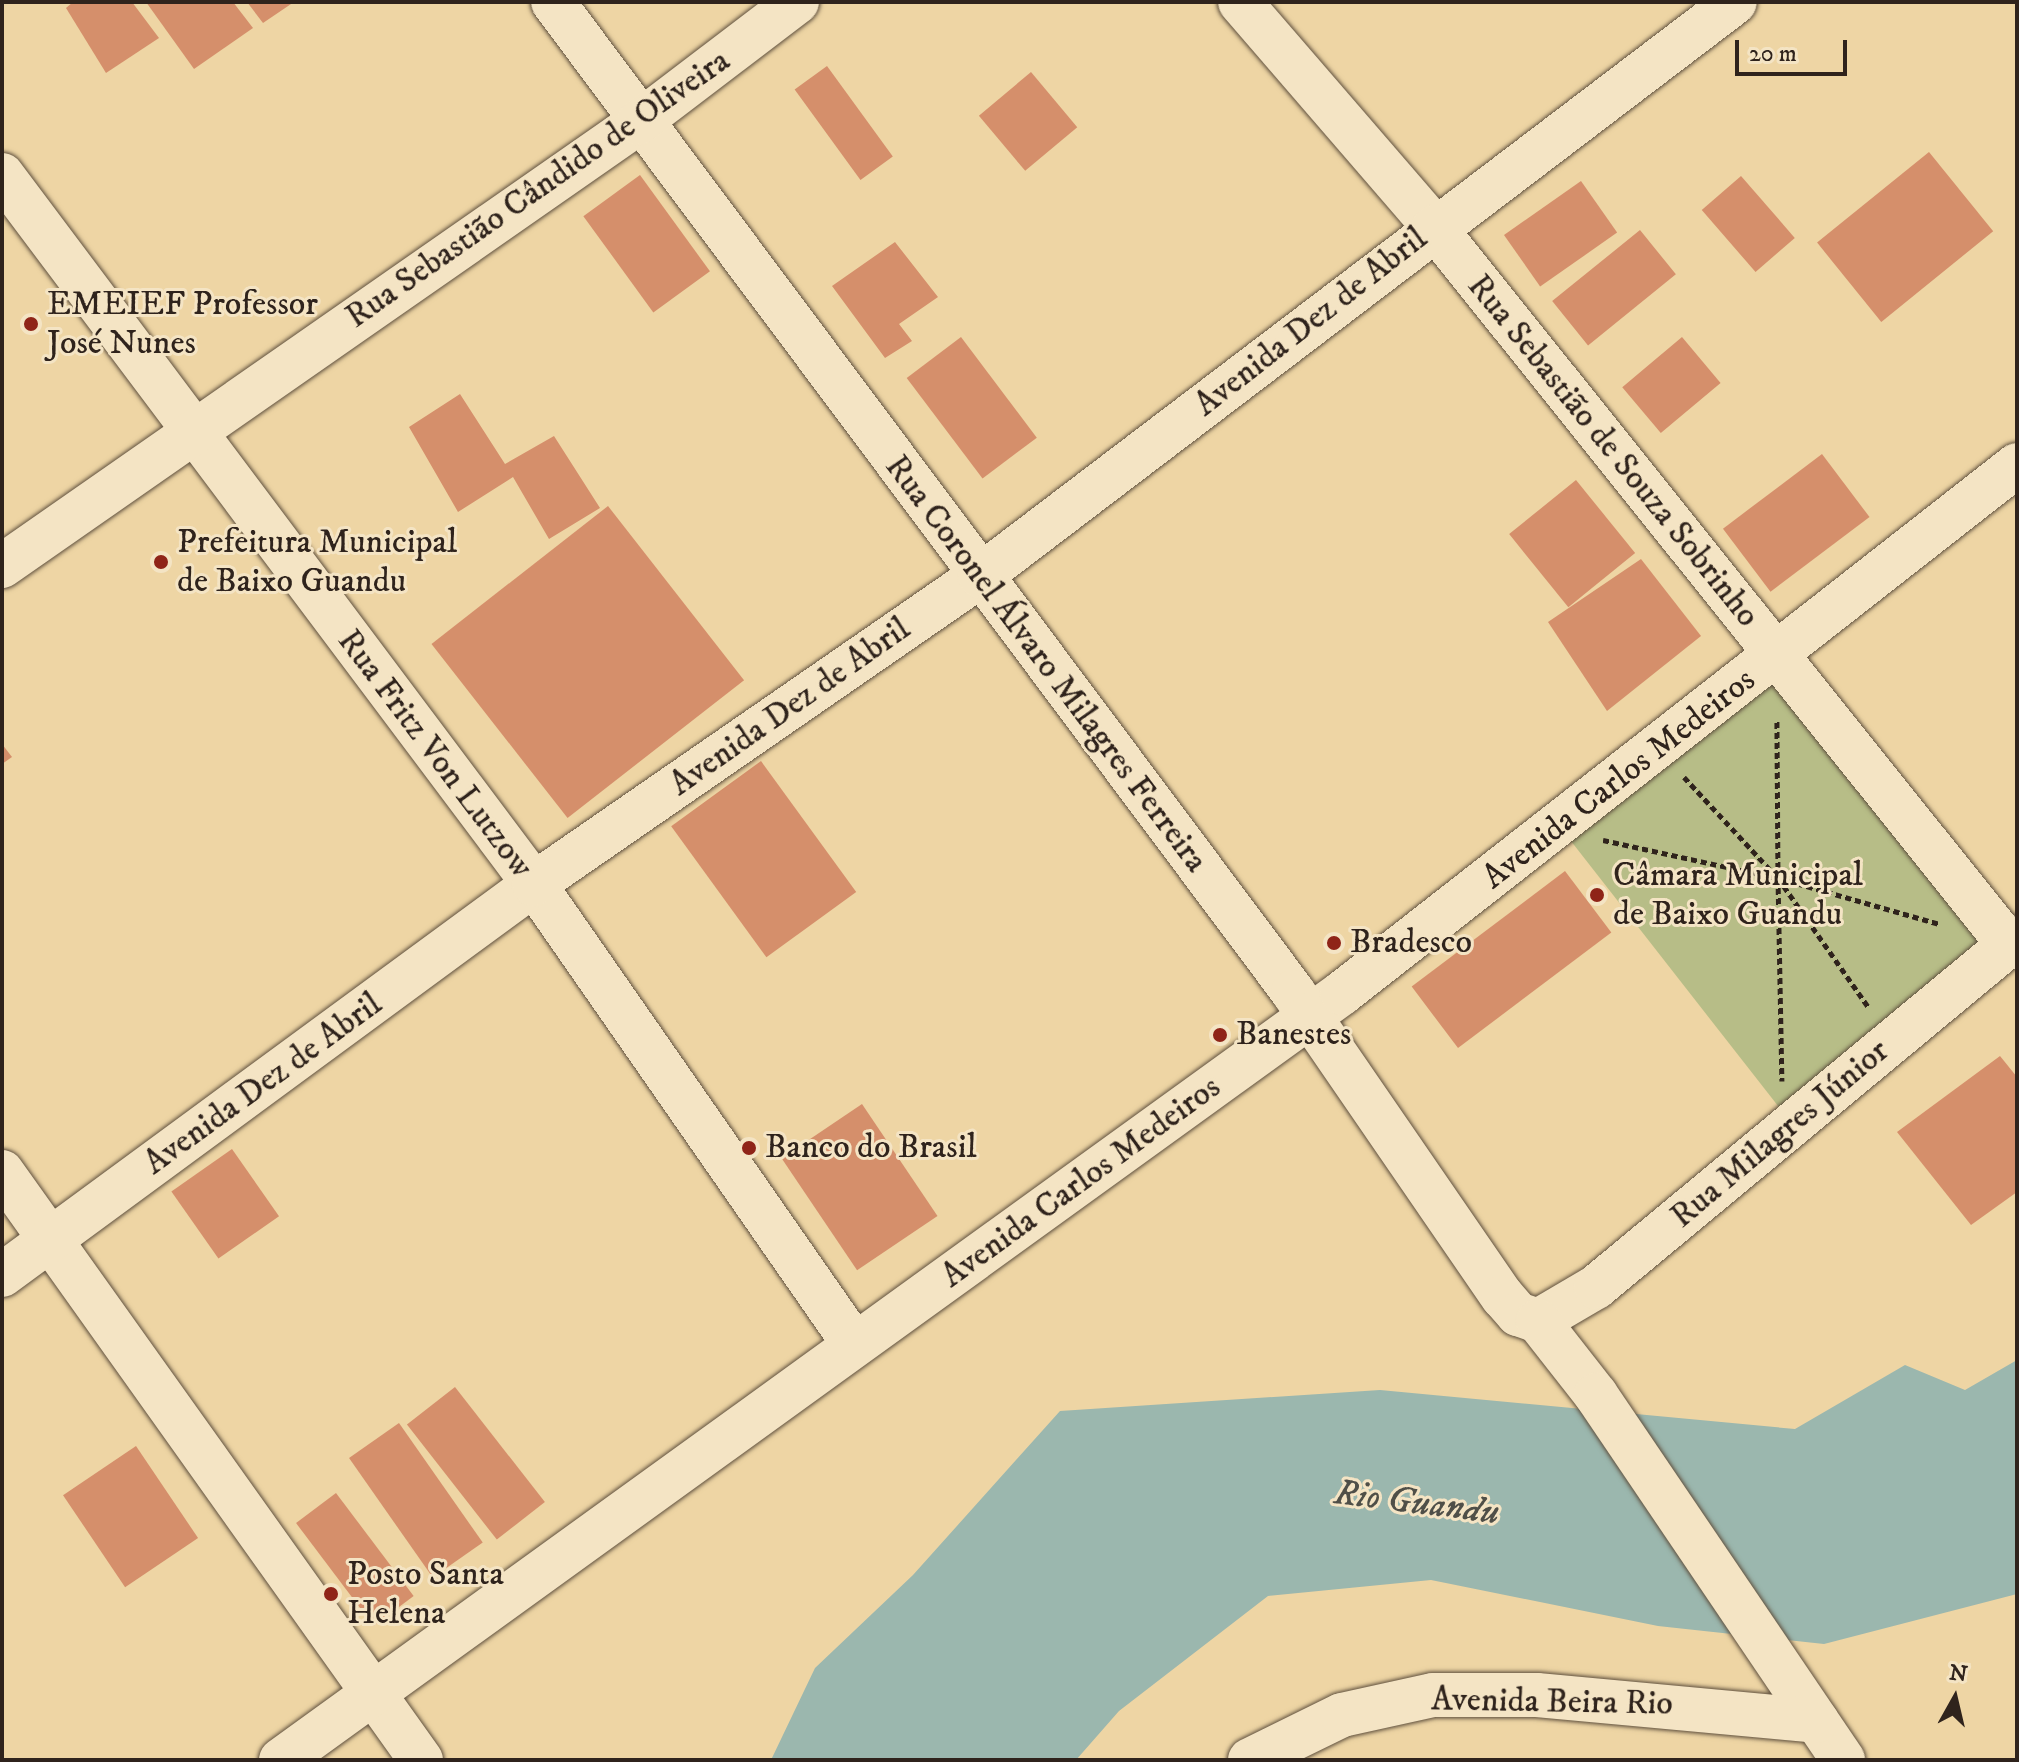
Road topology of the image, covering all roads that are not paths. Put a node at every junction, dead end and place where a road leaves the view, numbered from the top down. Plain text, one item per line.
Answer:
1 (553, 2) edge
2 (797, 2) edge
3 (1240, 2) edge
4 (1735, 2) edge
5 (638, 123) junction
6 (2, 175) edge
7 (1434, 227) junction
8 (190, 432) junction
9 (2017, 465) edge
10 (2, 566) edge
11 (980, 576) junction
12 (1777, 656) junction
13 (534, 884) junction
14 (2013, 942) edge
15 (1309, 1018) junction
16 (2, 1172) edge
17 (51, 1239) junction
18 (2, 1275) edge
19 (1538, 1321) junction
20 (854, 1344) junction
21 (371, 1694) junction
22 (1817, 1721) junction
23 (281, 1760) edge
24 (421, 1760) edge
25 (1250, 1760) edge
26 (1843, 1760) edge

1 - 5 street, Rua Coronel Álvaro Milagres Ferreira
2 - 5 street, Rua Sebastião Cândido de Oliveira
3 - 7 street, Rua Sebastião de Souza Sobrinho
4 - 7 street, Avenida Dez de Abril
5 - 8 street, Rua Sebastião Cândido de Oliveira
5 - 11 street, Rua Coronel Álvaro Milagres Ferreira
6 - 8 street, Rua Fritz Von Lutzow
7 - 11 street, Avenida Dez de Abril
7 - 12 street, Rua Sebastião de Souza Sobrinho
8 - 10 street, Rua Sebastião Cândido de Oliveira
8 - 13 street, Rua Fritz Von Lutzow
9 - 12 street, Avenida Carlos Medeiros
11 - 13 street, Avenida Dez de Abril
11 - 15 street, Rua Coronel Álvaro Milagres Ferreira
12 - 14 street, Rua Sebastião de Souza Sobrinho
12 - 15 street, Avenida Carlos Medeiros
13 - 17 street, Avenida Dez de Abril
13 - 20 street, Rua Fritz Von Lutzow
14 - 19 street, Rua Milagres Júnior
15 - 19 street, Rua Coronel Álvaro Milagres Ferreira
15 - 20 street, Avenida Carlos Medeiros
16 - 17 street
17 - 18 street, Avenida Dez de Abril
17 - 21 street
19 - 22 street, Rua Coronel Álvaro Milagres Ferreira
20 - 21 street, Avenida Carlos Medeiros
21 - 23 street, Avenida Carlos Medeiros
21 - 24 street
22 - 25 street, Avenida Beira Rio
22 - 26 street, Rua Coronel Álvaro Milagres Ferreira

